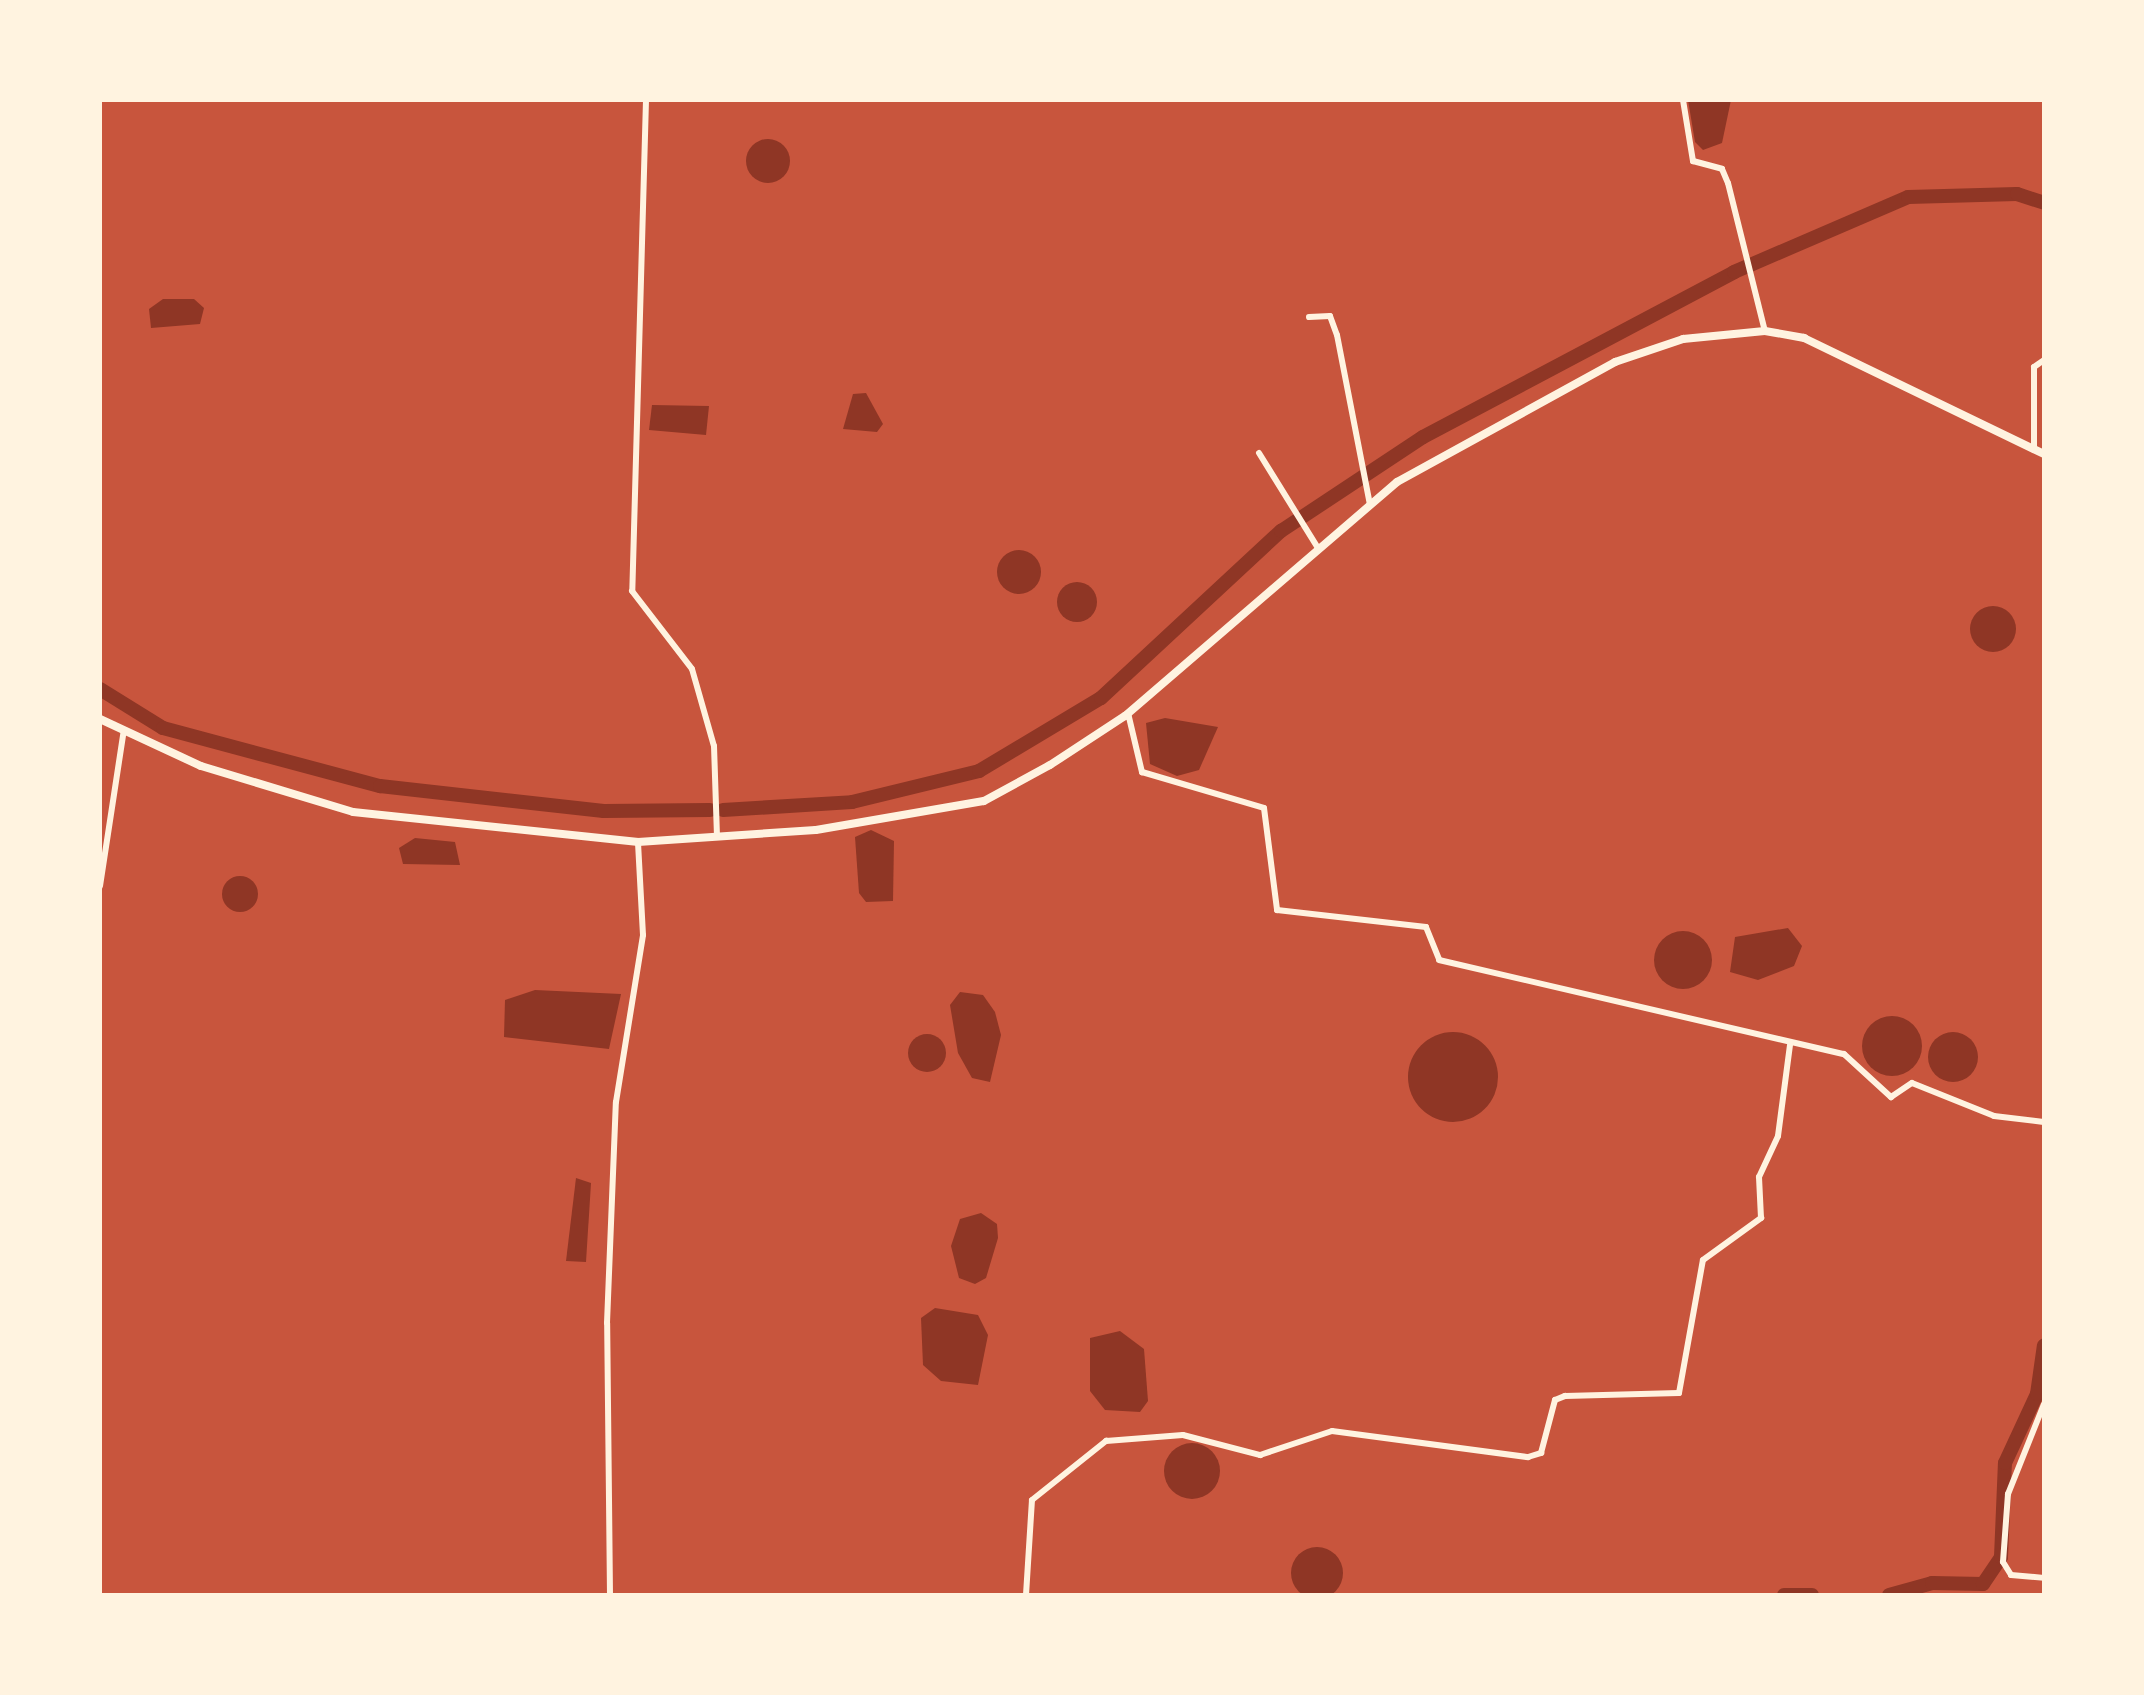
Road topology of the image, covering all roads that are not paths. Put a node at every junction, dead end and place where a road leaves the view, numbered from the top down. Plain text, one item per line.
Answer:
1 (646, 100) edge
2 (1683, 100) edge
3 (1309, 317) dead end
4 (1765, 332) junction
5 (2044, 360) edge
6 (2039, 452) edge
7 (1260, 454) dead end
8 (1370, 504) junction
9 (1318, 548) junction
10 (1128, 713) junction
11 (100, 719) edge
12 (124, 730) junction
13 (717, 836) junction
14 (638, 842) junction
15 (100, 886) edge
16 (1790, 1046) junction
17 (2044, 1122) edge
18 (2044, 1404) edge
19 (2044, 1578) edge
20 (610, 1595) edge
21 (1026, 1595) edge

1 - 13 street
2 - 4 street
3 - 8 street
4 - 6 main road
4 - 8 main road
5 - 6 street
7 - 9 street
8 - 9 main road
9 - 10 main road
10 - 13 main road
10 - 16 street
11 - 12 main road
12 - 14 main road
12 - 15 street
13 - 14 main road
14 - 20 street
16 - 17 street
16 - 21 street
18 - 19 street

